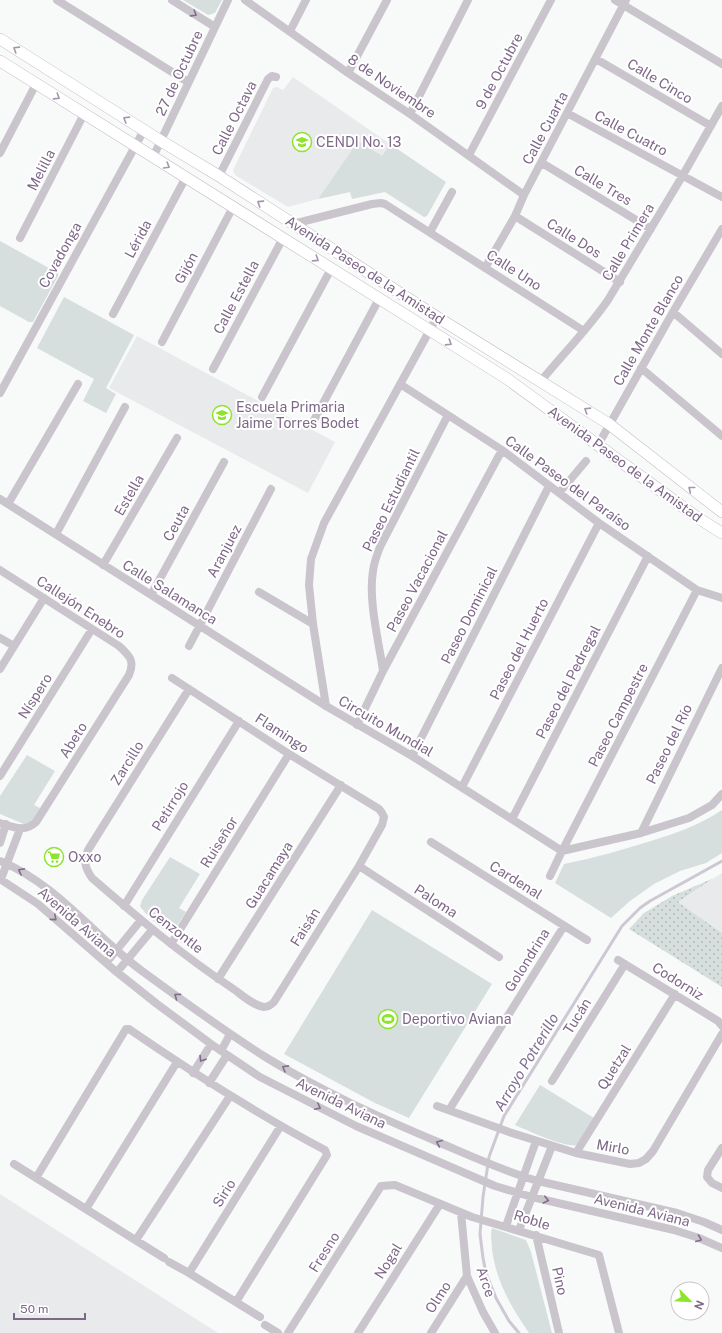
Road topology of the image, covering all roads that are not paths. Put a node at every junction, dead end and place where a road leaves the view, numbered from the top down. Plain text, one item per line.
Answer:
1 (57, 0) edge
2 (172, 0) edge
3 (228, 0) edge
4 (245, 0) edge
5 (306, 0) edge
6 (387, 0) edge
7 (468, 0) edge
8 (551, 0) edge
9 (615, 0) edge
10 (625, 3) edge
11 (215, 27) junction
12 (290, 31) junction
13 (0, 39) edge
14 (596, 59) junction
15 (0, 61) edge
16 (722, 64) edge
17 (348, 73) junction
18 (276, 77) dead end
19 (188, 82) junction
20 (36, 84) junction
21 (722, 106) edge
22 (567, 113) junction
23 (84, 114) junction
24 (410, 114) junction
25 (711, 126) junction
26 (144, 130) junction
27 (161, 141) junction
28 (135, 146) junction
29 (0, 153) edge
30 (469, 155) junction
31 (153, 157) junction
32 (542, 163) junction
33 (683, 175) junction
34 (219, 176) junction
35 (186, 177) junction
36 (452, 192) dead end
37 (524, 195) junction
38 (722, 197) edge
39 (233, 207) junction
40 (515, 216) junction
41 (293, 224) junction
42 (651, 229) junction
43 (722, 229) edge
44 (430, 232) junction
45 (20, 238) dead end
46 (283, 238) junction
47 (485, 268) junction
48 (331, 269) junction
49 (620, 282) junction
50 (379, 299) junction
51 (673, 312) junction
52 (114, 314) dead end
53 (437, 317) junction
54 (429, 331) junction
55 (584, 331) junction
56 (162, 342) dead end
57 (722, 353) edge
58 (641, 368) junction
59 (213, 369) dead end
60 (541, 381) junction
61 (78, 384) dead end
62 (400, 384) junction
63 (0, 393) edge
64 (262, 397) dead end
65 (126, 407) dead end
66 (448, 415) junction
67 (312, 424) dead end
68 (609, 424) junction
69 (722, 436) edge
70 (176, 438) dead end
71 (598, 445) junction
72 (502, 450) junction
73 (586, 461) dead end
74 (224, 462) dead end
75 (549, 486) junction
76 (271, 489) dead end
77 (559, 493) junction
78 (0, 499) edge
79 (8, 504) junction
80 (722, 512) edge
81 (599, 522) junction
82 (722, 533) edge
83 (56, 534) junction
84 (648, 556) junction
85 (103, 565) junction
86 (0, 570) edge
87 (697, 590) junction
88 (259, 592) dead end
89 (151, 595) junction
90 (44, 598) junction
91 (722, 598) edge
92 (312, 624) junction
93 (200, 626) junction
94 (92, 629) junction
95 (0, 638) edge
96 (14, 646) junction
97 (189, 646) dead end
98 (722, 668) edge
99 (0, 669) edge
100 (384, 671) junction
101 (129, 675) joint
102 (172, 678) dead end
103 (188, 689) junction
104 (326, 706) junction
105 (239, 721) junction
106 (357, 725) junction
107 (289, 754) junction
108 (412, 756) junction
109 (0, 776) edge
110 (341, 785) junction
111 (462, 787) junction
112 (722, 794) edge
113 (379, 809) joint
114 (512, 819) junction
115 (3, 824) edge
116 (20, 829) junction
117 (641, 833) junction
118 (431, 842) dead end
119 (0, 843) edge
120 (88, 850) joint
121 (562, 851) junction
122 (3, 863) edge
123 (359, 866) junction
124 (550, 876) dead end
125 (0, 879) edge
126 (124, 906) junction
127 (141, 920) junction
128 (564, 926) junction
129 (152, 930) junction
130 (587, 940) dead end
131 (171, 944) junction
132 (116, 950) junction
133 (500, 957) dead end
134 (127, 960) junction
135 (622, 962) joint
136 (106, 963) junction
137 (117, 972) junction
138 (218, 979) junction
139 (675, 994) junction
140 (274, 1002) joint
141 (722, 1026) edge
142 (230, 1034) junction
143 (722, 1034) edge
144 (211, 1044) junction
145 (224, 1053) junction
146 (177, 1062) junction
147 (193, 1073) junction
148 (552, 1081) dead end
149 (209, 1084) junction
150 (230, 1096) junction
151 (437, 1106) dead end
152 (449, 1110) junction
153 (280, 1126) junction
154 (536, 1141) junction
155 (552, 1146) junction
156 (722, 1148) edge
157 (576, 1154) junction
158 (14, 1164) dead end
159 (523, 1177) junction
160 (36, 1178) junction
161 (538, 1182) junction
162 (381, 1186) joint
163 (722, 1188) edge
164 (517, 1193) junction
165 (532, 1197) junction
166 (440, 1204) junction
167 (86, 1209) junction
168 (462, 1213) junction
169 (506, 1226) junction
170 (519, 1230) junction
171 (722, 1230) edge
172 (536, 1235) junction
173 (136, 1240) junction
174 (722, 1248) edge
175 (189, 1273) junction
176 (467, 1276) junction
177 (236, 1302) junction
178 (260, 1317) dead end
179 (266, 1325) dead end
180 (278, 1333) edge
181 (288, 1333) edge
182 (358, 1333) edge
183 (431, 1333) edge
184 (495, 1333) edge
185 (559, 1333) edge
186 (619, 1333) edge

1 - 19 street
2 -> 11 street
3 - 11 street, 27 de Octubre
4 - 12 street, 8 de Noviembre
5 - 12 street
6 - 17 street
7 - 24 street
8 - 30 street, 9 de Octubre
9 - 10 street
10 - 14 street, Calle Cuarta
10 - 16 street
11 - 19 street, 27 de Octubre
12 - 17 street, 8 de Noviembre
26 -> 13 street, Avenida Paseo de la Amistad
14 - 22 street, Calle Cuarta
14 - 25 street, Calle Cinco
15 - 20 street, Avenida Paseo de la Amistad
17 - 24 street, 8 de Noviembre
18 - 34 street, Calle Octava
19 - 27 street, 27 de Octubre
20 -> 23 street, Avenida Paseo de la Amistad
20 - 29 street
21 - 25 street, Calle Primera
22 - 32 street, Calle Cuarta
22 - 33 street, Calle Cuatro
23 - 28 street, Avenida Paseo de la Amistad
23 - 45 street, Melilla
24 - 30 street, 8 de Noviembre
25 - 33 street, Calle Primera
26 - 27 street, Avenida Paseo de la Amistad
26 - 28 street, Covadonga
27 - 31 street, 27 de Octubre
27 - 34 street, Avenida Paseo de la Amistad
28 - 31 street, Avenida Paseo de la Amistad
28 - 63 street, Covadonga
30 - 37 street, 8 de Noviembre
31 -> 35 street, Avenida Paseo de la Amistad
32 - 37 street, Calle Cuarta
32 - 42 street, Calle Tres
33 - 38 street, Calle Cuatro
33 - 42 street, Calle Primera
41 -> 34 street, Avenida Paseo de la Amistad
35 - 39 street, Avenida Paseo de la Amistad
35 - 52 street, Lérida
36 - 44 street
37 - 40 street, Calle Cuarta
39 - 46 street, Avenida Paseo de la Amistad
39 - 56 street, Gijón
40 - 47 street, Calle Cuarta
40 - 49 street, Calle Dos
41 - 44 street, Calle Uno
41 - 53 street, Avenida Paseo de la Amistad
42 - 49 street, Calle Primera
43 - 51 street, Calle Monte Blanco
44 - 47 street, Calle Uno
46 -> 48 street, Avenida Paseo de la Amistad
46 - 59 street, Calle Estella
47 - 55 street, Calle Uno
48 - 50 street, Avenida Paseo de la Amistad
48 - 64 street
49 - 55 street, Calle Primera
50 - 54 street, Avenida Paseo de la Amistad
50 - 67 street
51 - 57 street
51 - 58 street, Calle Monte Blanco
53 - 54 street, Circuito Mundial
53 - 60 street, Avenida Paseo de la Amistad
54 - 62 street, Circuito Mundial
54 -> 71 street, Avenida Paseo de la Amistad
55 - 60 street, Calle Primera
58 - 68 street, Calle Monte Blanco
58 - 69 street
68 -> 60 street, Avenida Paseo de la Amistad
61 - 79 street
62 - 66 street, Calle Paseo del Paraíso
62 - 92 street, Circuito Mundial
65 - 83 street
66 - 72 street, Calle Paseo del Paraíso
66 - 100 street, Paseo Estudiantil
68 - 71 street, Calle Monte Blanco
80 -> 68 street, Avenida Paseo de la Amistad
70 - 85 street, Estella
71 - 82 street, Avenida Paseo de la Amistad
72 - 75 street, Calle Paseo del Paraíso
72 - 100 street, Paseo Vacacional
73 - 77 street
74 - 89 street, Ceuta
75 - 77 street, Calle Paseo del Paraíso
75 - 108 street, Paseo Dominical
76 - 93 street, Aranjuez
77 - 81 street, Calle Paseo del Paraíso
78 - 79 street, Calle Salamanca
79 - 83 street, Calle Salamanca
81 - 84 street, Calle Paseo del Paraíso
81 - 111 street, Paseo del Huerto
83 - 85 street, Calle Salamanca
84 - 87 street, Calle Paseo del Paraíso
84 - 114 street, Paseo del Pedregal
85 - 89 street, Calle Salamanca
86 - 90 street, Callejón Enebro
87 - 91 street, Calle Paseo del Paraíso
87 - 121 street, Paseo Campestre
88 - 92 street
89 - 93 street, Calle Salamanca
90 - 94 street, Callejón Enebro
90 - 96 street
92 - 104 street, Circuito Mundial
93 - 97 street, Aranjuez
93 - 104 street, Calle Salamanca
94 - 101 street, Callejón Enebro
94 - 109 street, Níspero
95 - 96 street
96 - 99 street
98 - 117 street, Paseo del Río
100 - 106 street, Paseo Vacacional
101 - 116 street, Abeto
102 - 103 street, Flamingo
103 - 105 street, Flamingo
103 - 120 street, Zarcillo
104 - 106 street, Circuito Mundial
105 - 107 street, Flamingo
105 - 126 street, Petirrojo
106 - 108 street, Circuito Mundial
107 - 110 street, Flamingo
107 - 131 street, Ruiseñor
108 - 111 street, Circuito Mundial
110 - 113 street, Flamingo
110 - 138 street, Guacamaya
111 - 114 street, Circuito Mundial
112 - 117 street
113 - 123 street, Faisán
114 - 121 street, Circuito Mundial
115 - 116 street
115 - 119 street
116 - 122 street
117 - 121 street
118 - 128 street, Cardenal
120 - 126 street, Cenzontle
121 - 124 street, Paseo Campestre
122 - 125 street
132 -> 122 street, Avenida Aviana
123 - 133 street, Paloma
123 - 140 street, Faisán
125 -> 136 street, Avenida Aviana
126 - 127 street, Cenzontle
127 - 129 street, Cenzontle
127 - 132 street
128 - 130 street, Cardenal
128 - 152 street, Golondrina
129 - 131 street, Cenzontle
129 - 134 street
131 - 138 street, Cenzontle
132 - 134 street, Avenida Aviana
132 - 136 street
134 - 137 street
142 -> 134 street, Avenida Aviana
135 - 139 street, Codorniz
135 - 148 street, Tucán
136 - 137 street, Avenida Aviana
137 - 144 street, Avenida Aviana
138 - 140 street, Cenzontle
139 - 141 street, Codorniz
139 - 157 street, Quetzal
142 - 145 street
159 -> 142 street, Avenida Aviana
143 - 157 street, Mirlo
144 - 145 street, Avenida Aviana
144 -> 147 street
145 - 149 street
145 -> 164 street, Avenida Aviana
146 - 147 street
146 - 160 street
146 - 167 street
147 - 149 street
149 - 150 street
150 - 153 street
150 - 173 street
151 - 152 street, Mirlo
152 - 154 street, Mirlo
153 - 175 street, Sirio
153 - 177 street
154 - 155 street, Mirlo
154 - 159 street
155 - 157 street, Mirlo
155 - 161 street
156 - 163 street
158 - 160 street
159 - 161 street, Avenida Aviana
159 - 164 street
160 - 167 street
161 - 165 street
161 - 171 street, Avenida Aviana
162 - 166 street, Roble
162 - 181 street, Fresno
164 - 165 street, Avenida Aviana
164 - 169 street
165 - 170 street
165 -> 174 street, Avenida Aviana
166 - 168 street, Roble
166 - 182 street, Nogal
167 - 173 street
168 - 169 street, Roble
168 - 176 street, Arce
169 - 170 street, Roble
170 - 172 street, Roble
172 - 185 street, Pino
172 - 186 street, Roble
173 - 175 street
175 - 177 street
176 - 183 street, Olmo
176 - 184 street, Arce
177 - 178 street
179 - 180 street

